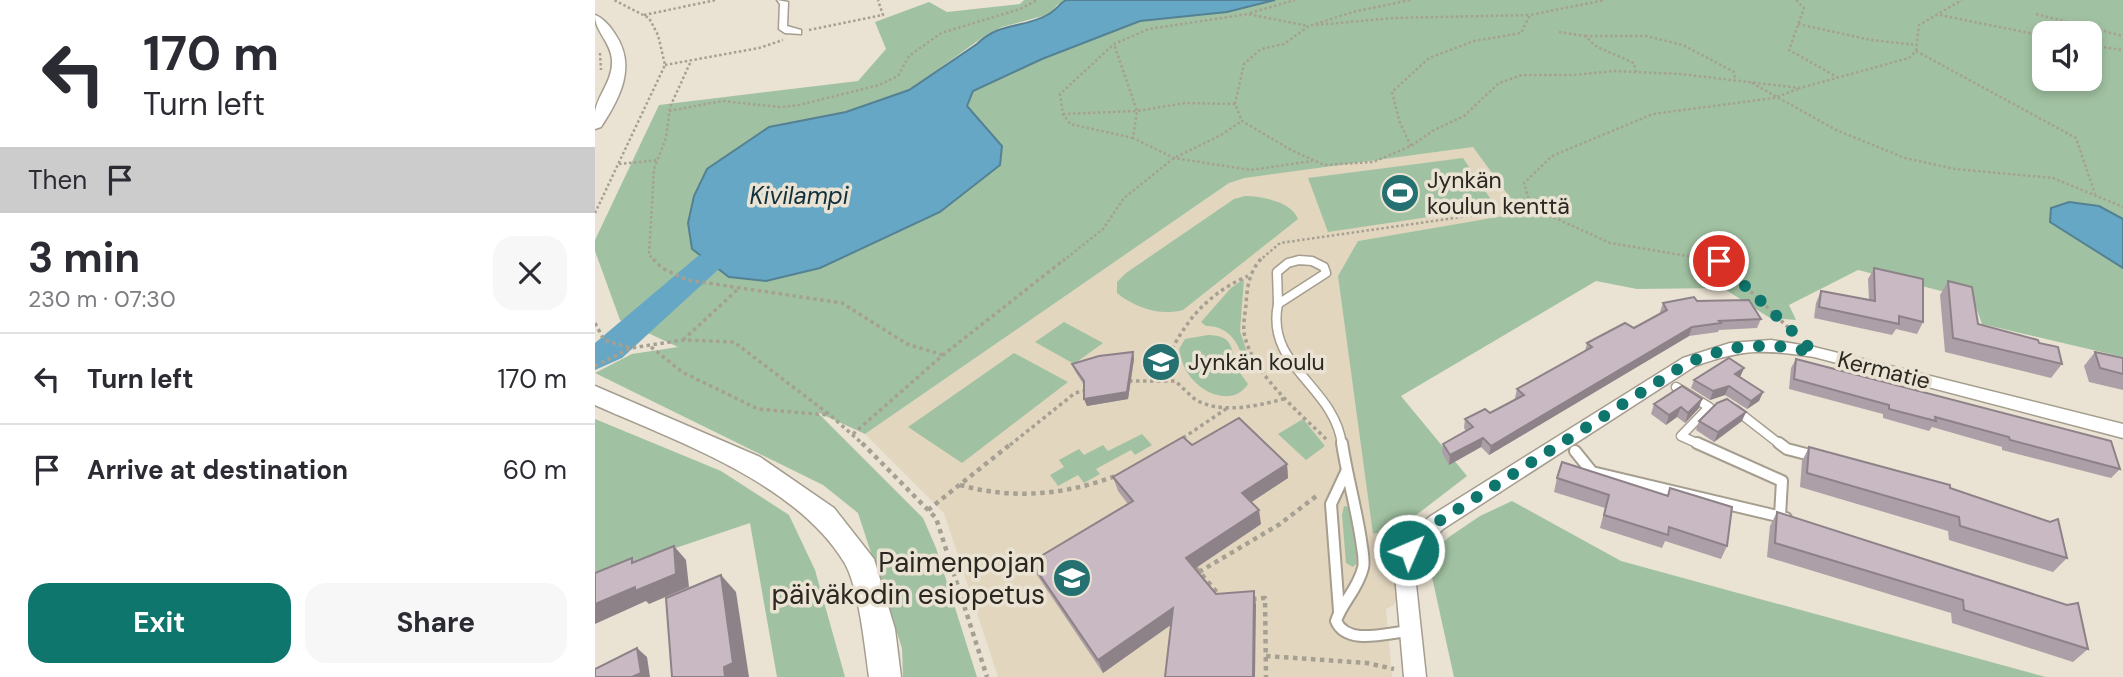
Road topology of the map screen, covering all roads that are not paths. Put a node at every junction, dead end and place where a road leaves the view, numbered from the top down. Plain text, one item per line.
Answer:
1 (781, 0) edge
2 (595, 19) edge
3 (798, 32) road end
4 (595, 124) edge
5 (1278, 304) junction
6 (1676, 387) edge
7 (595, 395) edge
8 (1716, 404) junction
9 (2123, 431) edge
10 (1575, 451) dead end
11 (1826, 459) edge
12 (1346, 472) junction
13 (1780, 516) junction
14 (1793, 520) edge
15 (1339, 611) junction
16 (1409, 631) junction
17 (885, 677) edge
18 (1415, 677) edge

1 - 3 street
2 - 4 main road
5 - 5 lane
5 - 12 lane
6 - 8 lane
7 - 17 main road
8 - 11 lane
8 - 13 lane
9 - 16 street, Kermatie
10 - 13 lane
12 - 15 lane
12 - 15 lane
13 - 14 lane
15 - 16 lane
16 - 18 street, Kermatie

